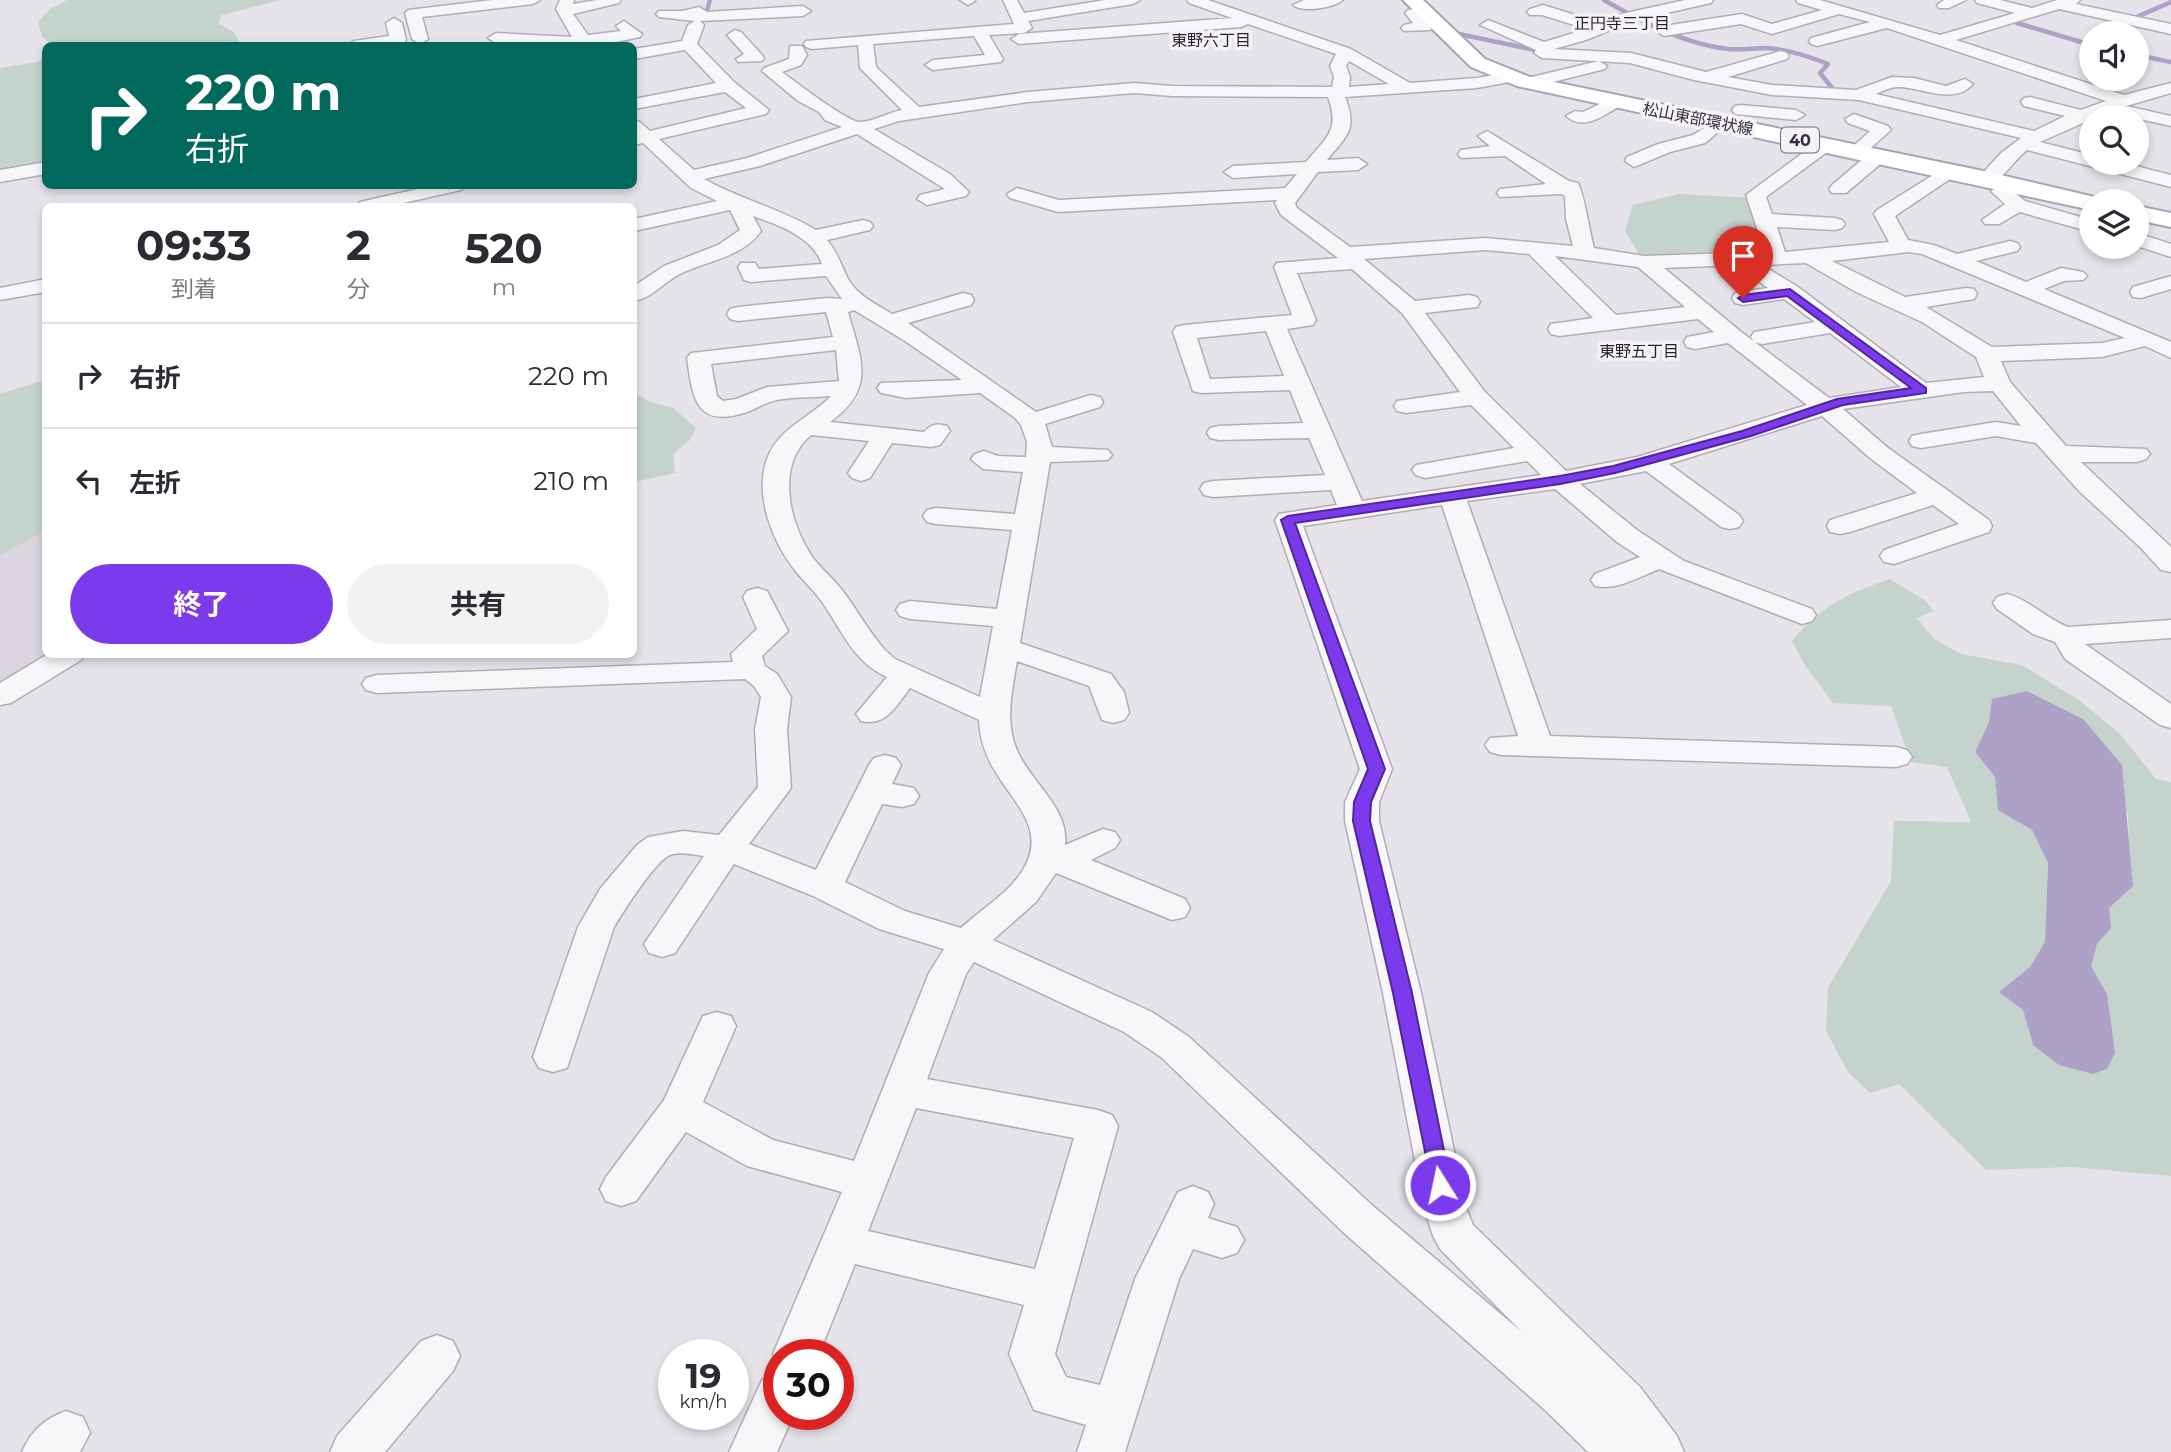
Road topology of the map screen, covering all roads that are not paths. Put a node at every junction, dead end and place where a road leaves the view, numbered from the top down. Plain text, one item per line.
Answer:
1 (533, 0) edge
2 (614, 0) edge
3 (1133, 0) edge
4 (1195, 0) edge
5 (1803, 0) edge
6 (1982, 0) edge
7 (1691, 1) edge
8 (2065, 2) edge
9 (565, 4) edge
10 (1418, 6) edge
11 (1588, 6) dead end
12 (1216, 8) junction
13 (1011, 9) edge
14 (700, 10) edge
15 (1839, 10) junction
16 (803, 11) dead end
17 (1535, 12) dead end
18 (2032, 13) junction
19 (664, 14) dead end
20 (1626, 18) junction
21 (1551, 19) junction
22 (1253, 22) junction
23 (394, 23) dead end
24 (1887, 23) junction
25 (1489, 25) dead end
26 (624, 26) dead end
27 (1114, 26) dead end
28 (1409, 28) dead end
29 (1601, 28) junction
30 (2171, 29) edge
31 (1664, 31) junction
32 (757, 34) dead end
33 (735, 35) junction
34 (982, 36) junction
35 (869, 37) junction
36 (1580, 37) junction
37 (496, 38) dead end
38 (419, 39) dead end
39 (1019, 39) dead end
40 (1940, 40) junction
41 (1816, 41) dead end
42 (384, 42) edge
43 (557, 42) edge
44 (585, 42) edge
45 (596, 42) edge
46 (691, 42) junction
47 (1689, 42) dead end
48 (1345, 52) junction
49 (637, 53) edge
50 (744, 59) dead end
51 (1780, 59) dead end
52 (706, 63) junction
53 (1523, 64) junction
54 (1601, 66) dead end
55 (682, 67) dead end
56 (934, 67) dead end
57 (1685, 73) junction
58 (1867, 73) dead end
59 (1709, 77) junction
60 (1657, 79) dead end
61 (784, 82) junction
62 (1892, 82) junction
63 (1965, 84) dead end
64 (2074, 85) junction
65 (1755, 87) junction
66 (1407, 88) junction
67 (2171, 88) edge
68 (731, 89) junction
69 (1286, 91) junction
70 (1338, 92) junction
71 (1859, 95) junction
72 (1244, 102) junction
73 (1614, 102) junction
74 (1837, 103) dead end
75 (2115, 103) junction
76 (637, 104) edge
77 (2110, 105) edge
78 (1223, 107) dead end
79 (1790, 110) dead end
80 (1289, 111) dead end
81 (915, 113) junction
82 (1944, 114) junction
83 (2079, 114) edge
84 (1733, 115) junction
85 (732, 116) junction
86 (1575, 116) dead end
87 (2079, 118) edge
88 (1854, 119) dead end
89 (2171, 121) edge
90 (1914, 122) dead end
91 (856, 127) junction
92 (754, 133) dead end
93 (638, 134) edge
94 (1487, 136) dead end
95 (2038, 138) junction
96 (2079, 139) edge
97 (1679, 145) junction
98 (1825, 145) junction
99 (1507, 150) junction
100 (1467, 154) dead end
101 (1868, 154) junction
102 (2079, 156) edge
103 (1693, 157) dead end
104 (1634, 161) dead end
105 (1359, 164) dead end
106 (1315, 165) junction
107 (42, 169) edge
108 (1949, 171) junction
109 (1233, 172) dead end
110 (2134, 175) edge
111 (0, 176) edge
112 (690, 177) junction
113 (1994, 180) junction
114 (2171, 181) edge
115 (1590, 185) dead end
116 (1564, 187) junction
117 (410, 189) edge
118 (434, 189) edge
119 (1839, 189) dead end
120 (1291, 192) junction
121 (1507, 193) dead end
122 (1017, 194) dead end
123 (368, 199) edge
124 (927, 199) dead end
125 (2079, 200) edge
126 (736, 203) junction
127 (2018, 205) junction
128 (2149, 215) edge
129 (1765, 220) junction
130 (1992, 220) dead end
131 (2171, 220) edge
132 (2079, 223) edge
133 (637, 224) edge
134 (1835, 224) dead end
135 (863, 226) dead end
136 (1933, 232) dead end
137 (813, 237) junction
138 (1899, 242) junction
139 (2149, 243) edge
140 (1533, 247) junction
141 (2010, 247) dead end
142 (2171, 251) edge
143 (1585, 253) junction
144 (1810, 257) junction
145 (1350, 258) junction
146 (1778, 260) junction
147 (1956, 260) junction
148 (1743, 261) junction
149 (1644, 262) junction
150 (748, 267) dead end
151 (833, 269) junction
152 (2076, 276) dead end
153 (2171, 282) edge
154 (42, 286) edge
155 (2027, 289) junction
156 (1790, 292) junction
157 (2141, 292) dead end
158 (637, 293) edge
159 (0, 294) edge
160 (1966, 294) dead end
161 (1743, 298) dead end
162 (963, 300) dead end
163 (1469, 302) dead end
164 (849, 304) junction
165 (1905, 304) junction
166 (1410, 308) junction
167 (1700, 312) junction
168 (738, 313) dead end
169 (888, 322) junction
170 (1610, 322) junction
171 (1274, 324) junction
172 (1833, 326) junction
173 (1559, 329) dead end
174 (1732, 337) junction
175 (1762, 337) dead end
176 (2148, 339) junction
177 (845, 342) junction
178 (1695, 342) dead end
179 (2171, 351) edge
180 (1986, 353) junction
181 (1299, 383) junction
182 (1999, 384) junction
183 (985, 386) junction
184 (847, 388) junction
185 (889, 388) dead end
186 (1922, 391) junction
187 (1477, 397) junction
188 (1091, 402) dead end
189 (1406, 406) dead end
190 (1824, 407) junction
191 (1031, 421) junction
192 (807, 427) junction
193 (1318, 430) junction
194 (938, 431) dead end
195 (1219, 433) dead end
196 (884, 437) junction
197 (1922, 441) dead end
198 (2052, 445) junction
199 (2135, 450) dead end
200 (1533, 453) junction
201 (1099, 455) dead end
202 (984, 459) dead end
203 (1038, 460) junction
204 (1649, 461) junction
205 (1425, 470) dead end
206 (861, 473) dead end
207 (1560, 480) junction
208 (1213, 489) dead end
209 (1346, 495) junction
210 (1452, 495) junction
211 (1937, 495) junction
212 (936, 516) dead end
213 (1730, 521) dead end
214 (1027, 523) junction
215 (1840, 526) dead end
216 (1894, 556) dead end
217 (1660, 559) junction
218 (2171, 564) edge
219 (1605, 580) dead end
220 (757, 597) dead end
221 (2004, 604) dead end
222 (910, 610) dead end
223 (1802, 615) dead end
224 (2171, 629) edge
225 (1006, 633) junction
226 (2066, 636) junction
227 (63, 658) edge
228 (751, 670) junction
229 (905, 675) junction
230 (377, 684) dead end
231 (0, 696) edge
232 (1113, 713) dead end
233 (872, 714) dead end
234 (994, 715) junction
235 (2171, 718) edge
236 (1501, 745) dead end
237 (1537, 746) junction
238 (1895, 755) dead end
239 (886, 784) dead end
240 (1104, 840) dead end
241 (727, 848) junction
242 (1054, 858) junction
243 (825, 887) junction
244 (1172, 908) dead end
245 (967, 943) junction
246 (662, 944) dead end
247 (717, 1026) dead end
248 (553, 1057) dead end
249 (901, 1090) junction
250 (680, 1109) junction
251 (867, 1182) junction
252 (621, 1189) dead end
253 (1199, 1224) dead end
254 (842, 1243) junction
255 (1049, 1293) junction
256 (802, 1339) edge
257 (437, 1356) dead end
258 (1116, 1410) junction
259 (763, 1430) edge
260 (354, 1452) edge
261 (753, 1452) edge
262 (1101, 1452) edge
263 (1621, 1452) edge
264 (1660, 1452) edge

1 - 38 street
2 - 9 street
3 - 13 street
4 - 12 street
5 - 15 street
6 - 18 street
7 - 20 street
8 - 18 street
8 - 30 street
9 - 44 street
10 - 28 street
10 - 53 main road, 松山東部環状線 / 40
11 - 21 street
12 - 22 street
12 - 27 street
13 - 34 street
14 - 16 street
14 - 19 street
14 - 46 street
15 - 24 street
15 - 31 street
17 - 21 street
18 - 40 street
20 - 29 street
20 - 31 street
21 - 29 street
21 - 36 street
22 - 39 street
22 - 48 street
23 - 42 street
24 - 40 street
24 - 41 street
25 - 53 street
26 - 45 street
29 - 36 street
31 - 47 street
32 - 33 street
33 - 46 street
33 - 50 street
34 - 35 street
34 - 56 street
35 - 61 street
35 - 81 street
36 - 53 street
37 - 43 street
40 - 64 street
46 - 49 street
46 - 52 street
48 - 66 street
48 - 70 street
51 - 59 street
52 - 55 street
52 - 68 street
53 - 54 street
53 - 57 street
53 - 66 street
53 - 73 main road, 松山東部環状線 / 40
57 - 59 street
57 - 60 street
58 - 62 street
59 - 65 street
61 - 68 street
61 - 91 street
62 - 63 street
62 - 71 street
64 - 75 street
64 - 83 street
65 - 71 street
65 - 84 street
66 - 70 street
67 - 75 street
68 - 76 street
68 - 85 street
69 - 70 street
69 - 72 street
69 - 80 street
70 - 106 street
71 - 74 street
71 - 82 street
72 - 78 street
72 - 81 street
73 - 84 main road, 松山東部環状線 / 40
73 - 86 street
75 - 77 street
75 - 89 street
79 - 84 street
81 - 91 street
82 - 90 street
82 - 95 street
84 - 97 street
84 - 98 main road, 松山東部環状線 / 40
85 - 92 street
85 - 93 street
87 - 95 street
88 - 101 street
91 - 112 street
91 - 124 street
93 - 112 street
94 - 99 street
95 - 96 street
95 - 102 street
95 - 113 street
97 - 103 street
97 - 104 street
98 - 101 main road, 松山東部環状線 / 40
98 - 129 street
99 - 100 street
99 - 116 street
101 - 108 main road, 松山東部環状線 / 40
101 - 119 street
105 - 106 street
106 - 109 street
106 - 120 street
107 - 111 street
108 - 113 main road, 松山東部環状線 / 40
108 - 138 street
110 - 114 street
112 - 126 street
113 - 125 main road, 松山東部環状線 / 40
113 - 127 street
115 - 116 street
116 - 121 street
116 - 143 street
117 - 123 street
118 - 123 street
120 - 122 street
120 - 145 street
126 - 133 street
126 - 137 street
126 - 158 street
127 - 130 street
127 - 132 street
128 - 131 main road
129 - 134 street
129 - 146 street
135 - 137 street
136 - 138 street
137 - 151 street
138 - 144 street
138 - 147 street
139 - 142 street
140 - 143 street
140 - 145 street
140 - 170 street
141 - 147 street
143 - 149 street
144 - 146 street
144 - 165 street
145 - 166 street
145 - 171 street
146 - 148 street
147 - 155 street
148 - 149 street
148 - 156 street
149 - 167 street
150 - 151 street
151 - 164 street
152 - 155 street
153 - 157 street
154 - 159 street
155 - 176 street
156 - 161 street
156 - 172 street
160 - 165 street
162 - 169 street
163 - 166 street
164 - 168 street
164 - 169 street
164 - 177 street
165 - 180 street
166 - 187 street
167 - 170 street
167 - 174 street
169 - 183 street
170 - 173 street
171 - 181 street
171 - 181 street
172 - 175 street
172 - 186 street
174 - 178 street
174 - 190 street
176 - 179 street
176 - 180 street
177 - 184 street
177 - 184 street
180 - 182 street
181 - 193 street
182 - 186 street
182 - 198 street
183 - 185 street
183 - 191 street
184 - 192 street
186 - 190 street
187 - 189 street
187 - 200 street
188 - 191 street
190 - 204 street
190 - 211 street
191 - 203 street
192 - 196 street
192 - 229 street
193 - 195 street
193 - 209 street
194 - 196 street
196 - 206 street
197 - 198 street
198 - 199 street
198 - 218 street
200 - 205 street
200 - 207 street
201 - 203 street
202 - 203 street
203 - 214 street
204 - 207 street
204 - 213 street
207 - 210 street
207 - 217 street
208 - 209 street
209 - 210 street
209 - 264 street
210 - 237 street
211 - 215 street
211 - 216 street
212 - 214 street
214 - 225 street
217 - 219 street
217 - 223 street
220 - 228 street
221 - 226 street
222 - 225 street
224 - 226 street
225 - 232 street
225 - 234 street
226 - 235 street
227 - 231 street
228 - 230 street
228 - 241 street
229 - 233 street
229 - 234 street
234 - 242 street
236 - 237 street
237 - 238 street
239 - 243 street
240 - 242 street
241 - 243 street
241 - 246 street
241 - 248 street
242 - 244 street
242 - 245 street
243 - 245 street
245 - 249 street
245 - 263 street
247 - 250 street
249 - 251 street
249 - 255 street
250 - 251 street
250 - 252 street
251 - 254 street
253 - 258 street
254 - 255 street
254 - 256 street
255 - 258 street
257 - 260 street
258 - 262 street
259 - 261 street

